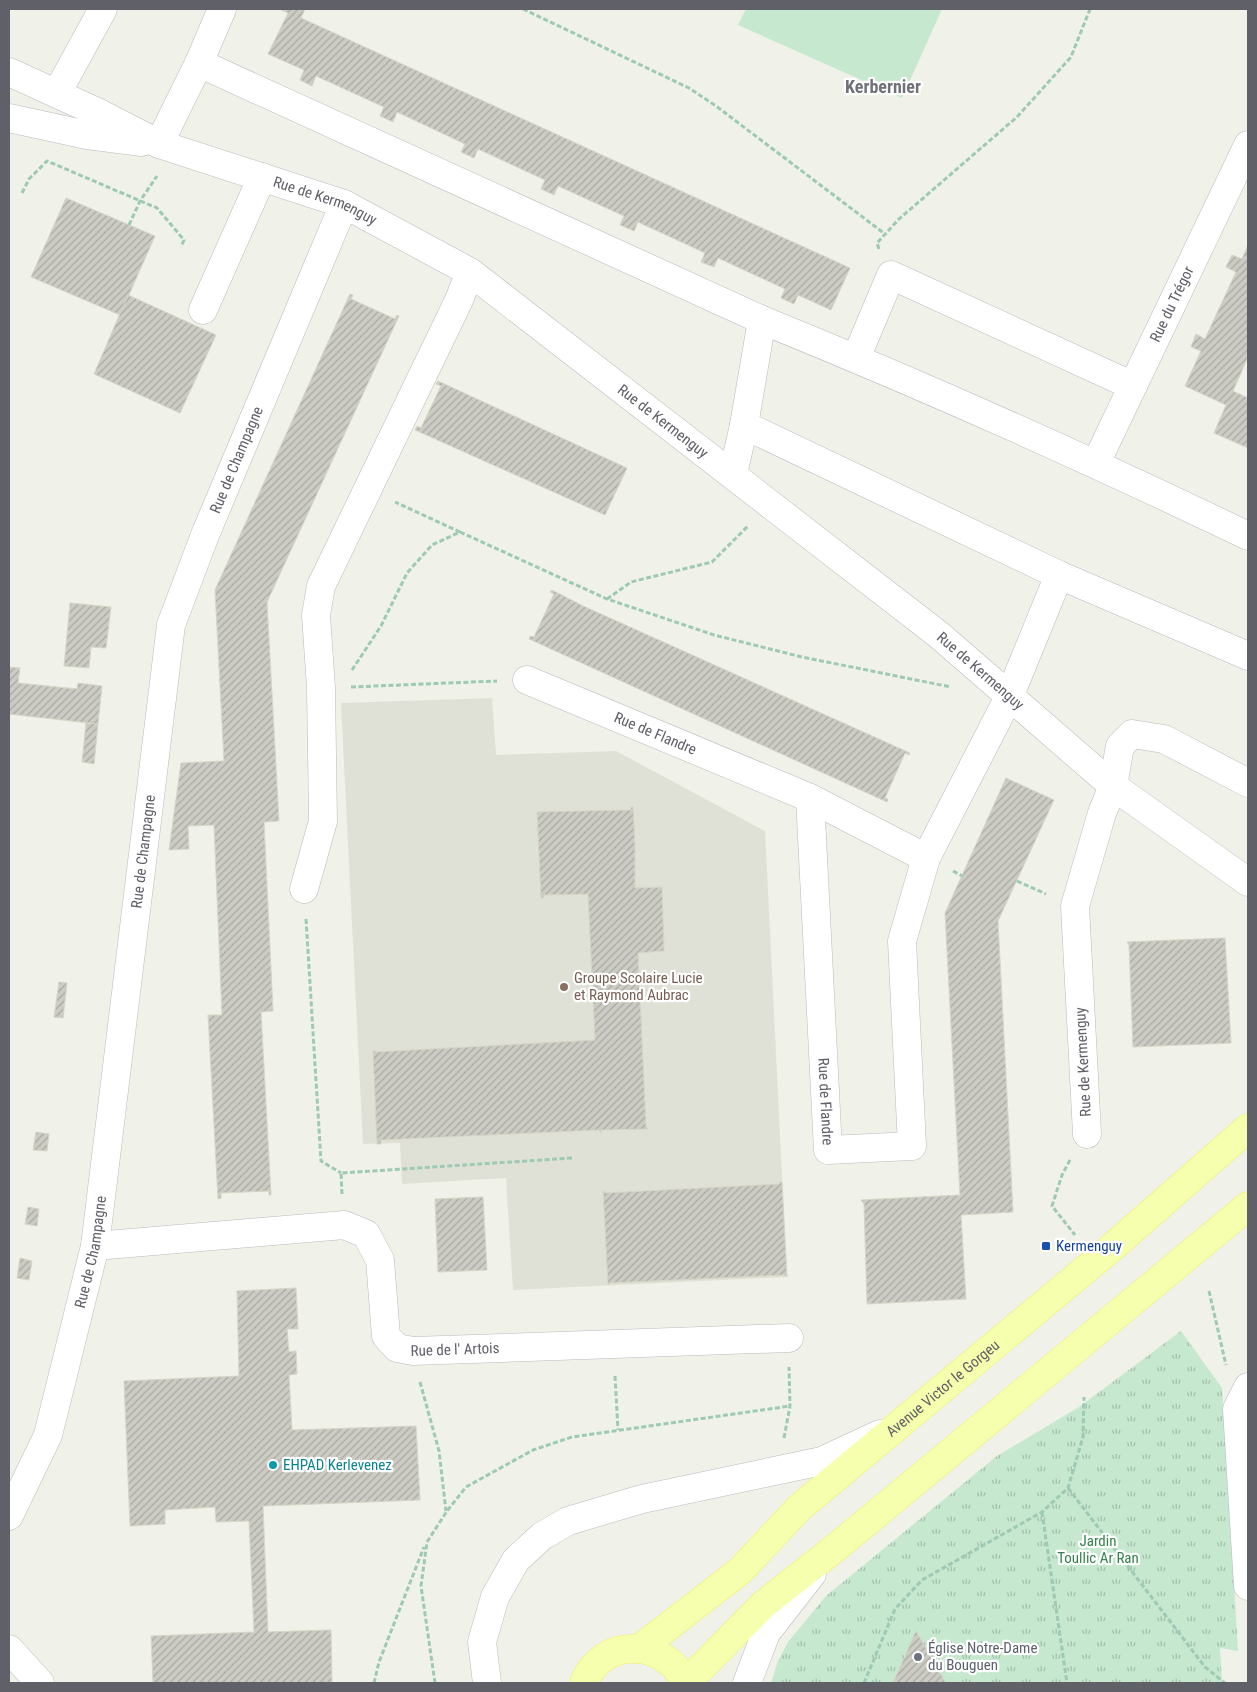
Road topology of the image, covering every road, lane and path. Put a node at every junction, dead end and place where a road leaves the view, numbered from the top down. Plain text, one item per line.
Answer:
1 (103, 9) edge
2 (222, 9) edge
3 (523, 9) edge
4 (1090, 9) edge
5 (199, 63) junction
6 (9, 72) edge
7 (57, 94) junction
8 (9, 118) edge
9 (160, 144) junction
10 (1248, 145) edge
11 (158, 176) dead end
12 (262, 177) junction
13 (22, 193) dead end
14 (140, 201) junction
15 (344, 204) junction
16 (128, 225) dead end
17 (885, 234) junction
18 (181, 248) dead end
19 (470, 272) junction
20 (892, 275) junction
21 (203, 310) dead end
22 (762, 320) junction
23 (856, 358) junction
24 (1133, 386) junction
25 (744, 426) junction
26 (1096, 463) junction
27 (733, 474) junction
28 (368, 490) junction
29 (770, 504) junction
30 (460, 532) junction
31 (1248, 536) edge
32 (1059, 575) junction
33 (606, 599) junction
34 (1248, 656) edge
35 (527, 680) joint
36 (330, 688) junction
37 (957, 688) dead end
38 (1010, 695) junction
39 (1248, 784) edge
40 (1113, 786) junction
41 (810, 798) junction
42 (926, 858) junction
43 (1017, 881) dead end
44 (1248, 882) edge
45 (304, 889) joint
46 (1050, 896) dead end
47 (1248, 1128) edge
48 (1087, 1134) joint
49 (572, 1158) dead end
50 (341, 1173) junction
51 (1248, 1206) edge
52 (344, 1225) junction
53 (1075, 1235) dead end
54 (95, 1246) junction
55 (1209, 1291) dead end
56 (789, 1338) joint
57 (614, 1345) junction
58 (413, 1350) junction
59 (1084, 1397) dead end
60 (1243, 1398) edge
61 (790, 1406) junction
62 (899, 1424) junction
63 (618, 1430) junction
64 (784, 1439) dead end
65 (1068, 1488) junction
66 (446, 1511) junction
67 (1042, 1512) junction
68 (9, 1516) edge
69 (426, 1542) junction
70 (834, 1549) junction
71 (1248, 1586) edge
72 (9, 1649) edge
73 (639, 1649) junction
74 (40, 1683) edge
75 (374, 1683) edge
76 (435, 1683) edge
77 (487, 1683) edge
78 (584, 1683) edge
79 (686, 1683) edge
80 (747, 1683) edge
81 (864, 1683) edge
82 (1066, 1683) edge
83 (1225, 1683) edge

1 - 7 street
2 - 5 street
3 - 17 path
4 - 17 path
5 - 9 street
5 - 22 street
6 - 7 street, Rue de Kermenguy
7 - 9 street, Rue de Kermenguy
8 - 9 street, Rue de Kermenguy
9 - 12 street, Rue de Kermenguy
10 - 24 street, Rue du Trégor
11 - 14 path
12 - 15 street, Rue de Kermenguy
12 - 21 street
13 - 14 path
14 - 16 path
14 - 18 path
15 - 19 street, Rue de Kermenguy
15 - 54 street, Rue de Champagne
17 - 20 path
19 - 27 street, Rue de Kermenguy
19 - 28 street
20 - 23 street
20 - 24 street
22 - 23 street
22 - 25 street
23 - 26 street
24 - 26 street, Rue du Trégor
25 - 27 street
25 - 32 street
26 - 31 street
27 - 29 street, Rue de Kermenguy
28 - 30 path
28 - 36 street
29 - 33 path
29 - 38 street, Rue de Kermenguy
30 - 33 path
30 - 36 path
32 - 34 street
32 - 38 street, Rue de Flandre
33 - 37 path
35 - 36 path
35 - 41 street, Rue de Flandre
36 - 45 street
38 - 40 street, Rue de Kermenguy
38 - 42 street, Rue de Flandre
39 - 40 street, Rue de Kermenguy
40 - 44 street, Rue de Kermenguy
40 - 48 street, Rue de Kermenguy
41 - 42 street, Rue de Flandre
41 - 42 street, Rue de Flandre
43 - 46 path
45 - 50 path
47 - 62 main road, Avenue Victor le Gorgeu
48 - 53 path
49 - 50 path
50 - 52 path
51 - 70 main road
52 - 54 street, Rue de l' Artois
52 - 58 street, Rue de l' Artois
54 - 68 street, Rue de Champagne
55 - 60 path
56 - 57 street, Rue de l' Artois
56 - 61 path
57 - 58 street, Rue de l' Artois
57 - 63 path
58 - 66 path
59 - 65 path
60 - 71 street
61 - 63 path
61 - 64 path
62 - 73 main road, Avenue Victor le Gorgeu
62 - 77 street
63 - 66 path
65 - 67 path
65 - 83 path
66 - 69 path
67 - 81 path
67 - 82 path
69 - 75 path
69 - 76 path
70 - 79 main road
70 - 80 street
72 - 74 street
73 - 78 main road
73 - 79 main road

